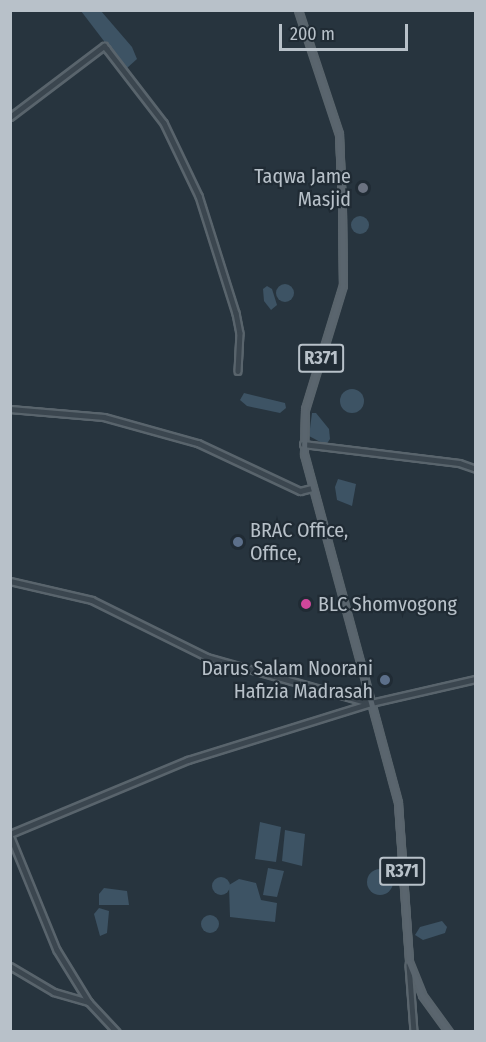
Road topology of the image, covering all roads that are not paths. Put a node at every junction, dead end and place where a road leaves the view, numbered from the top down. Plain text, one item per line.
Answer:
1 (298, 10) edge
2 (10, 117) edge
3 (238, 371) dead end
4 (10, 409) edge
5 (303, 444) junction
6 (476, 469) edge
7 (312, 488) junction
8 (10, 581) edge
9 (476, 679) edge
10 (371, 703) junction
11 (10, 834) edge
12 (410, 962) junction
13 (10, 966) edge
14 (89, 1002) junction
15 (117, 1032) edge
16 (414, 1032) edge
17 (449, 1032) edge

1 - 5 main road, R371
2 - 3 street
4 - 7 street
5 - 6 street
5 - 7 main road, R371
7 - 10 main road, R371
8 - 10 street
9 - 10 street
10 - 11 street
10 - 12 main road, R371
11 - 14 street
12 - 16 street
12 - 17 main road, R371
13 - 14 street
14 - 15 street

